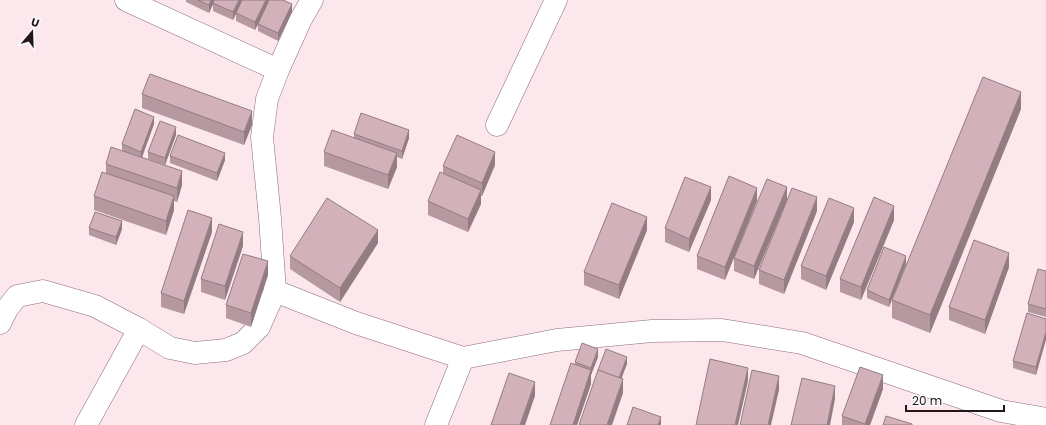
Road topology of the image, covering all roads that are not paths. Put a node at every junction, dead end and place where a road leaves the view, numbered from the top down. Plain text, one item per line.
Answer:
1 (126, 0) edge
2 (312, 0) edge
3 (556, 0) edge
4 (278, 70) junction
5 (497, 125) dead end
6 (275, 291) junction
7 (0, 323) edge
8 (139, 329) junction
9 (463, 358) junction
10 (1046, 419) edge
11 (86, 425) edge
12 (436, 425) edge

1 - 4 street
2 - 4 street
3 - 5 street
4 - 6 street
6 - 8 street
6 - 9 street
7 - 8 street
8 - 11 street
9 - 10 street
9 - 12 street

